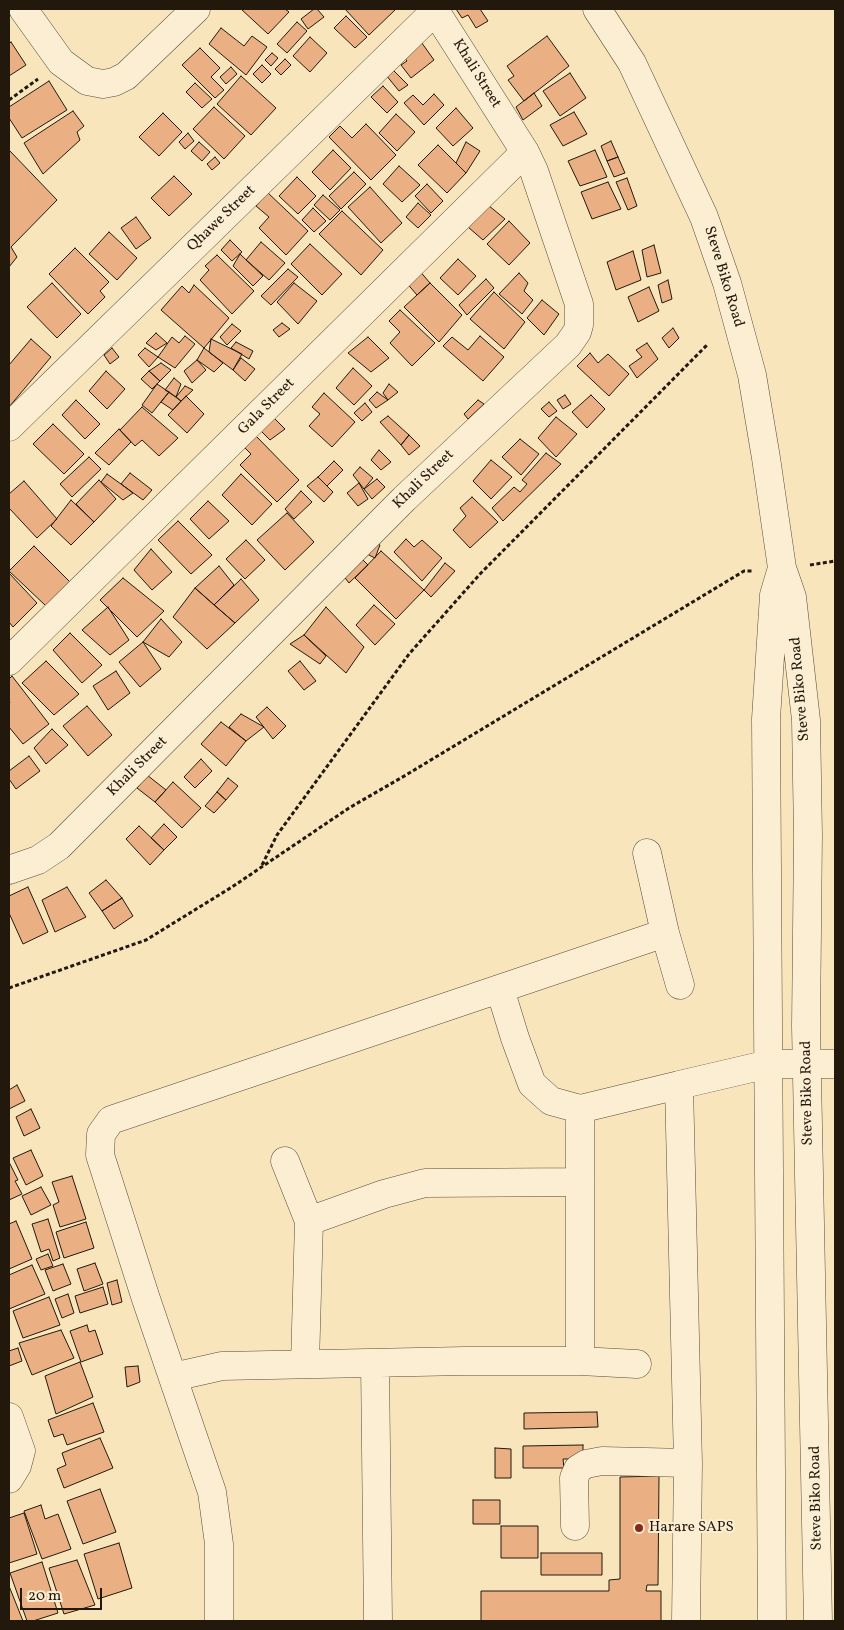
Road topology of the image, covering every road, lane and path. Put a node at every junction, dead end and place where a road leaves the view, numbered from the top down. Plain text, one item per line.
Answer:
1 (23, 9) edge
2 (196, 9) edge
3 (596, 9) edge
4 (434, 10) edge
5 (61, 62) junction
6 (9, 100) edge
7 (524, 152) junction
8 (707, 345) dead end
9 (9, 427) edge
10 (835, 561) edge
11 (810, 565) dead end
12 (782, 568) junction
13 (752, 571) dead end
14 (9, 661) edge
15 (647, 853) dead end
16 (261, 867) junction
17 (9, 870) edge
18 (665, 933) junction
19 (680, 985) dead end
20 (9, 988) edge
21 (500, 989) junction
22 (769, 1064) junction
23 (807, 1064) junction
24 (835, 1064) edge
25 (679, 1085) junction
26 (580, 1109) junction
27 (285, 1161) dead end
28 (580, 1182) junction
29 (309, 1222) junction
30 (580, 1361) junction
31 (374, 1363) junction
32 (305, 1364) junction
33 (637, 1364) dead end
34 (173, 1377) junction
35 (9, 1417) edge
36 (687, 1451) junction
37 (9, 1479) edge
38 (574, 1526) dead end
39 (219, 1621) edge
40 (378, 1621) edge
41 (686, 1621) edge
42 (772, 1621) edge
43 (818, 1621) edge

1 - 5 street
2 - 5 street
3 - 12 street, Steve Biko Road
4 - 7 street, Khali Street
4 - 9 street, Qhawe Street
5 - 6 path
7 - 14 street, Gala Street
7 - 17 street, Khali Street
8 - 16 path
10 - 11 path
12 - 22 street, Steve Biko Road
12 - 23 street, Steve Biko Road
13 - 16 path
15 - 18 street
16 - 20 path
18 - 19 street
18 - 21 street
21 - 26 street
21 - 34 street
22 - 23 street
22 - 25 street
22 - 42 street, Steve Biko Road
23 - 24 street
23 - 43 street, Steve Biko Road
25 - 26 street
25 - 36 street
26 - 28 street
27 - 29 street
28 - 29 street
28 - 30 street
29 - 32 street
30 - 31 street
30 - 33 street
31 - 32 street
31 - 40 street
32 - 34 street
34 - 39 street
35 - 37 street
36 - 38 street
36 - 41 street

